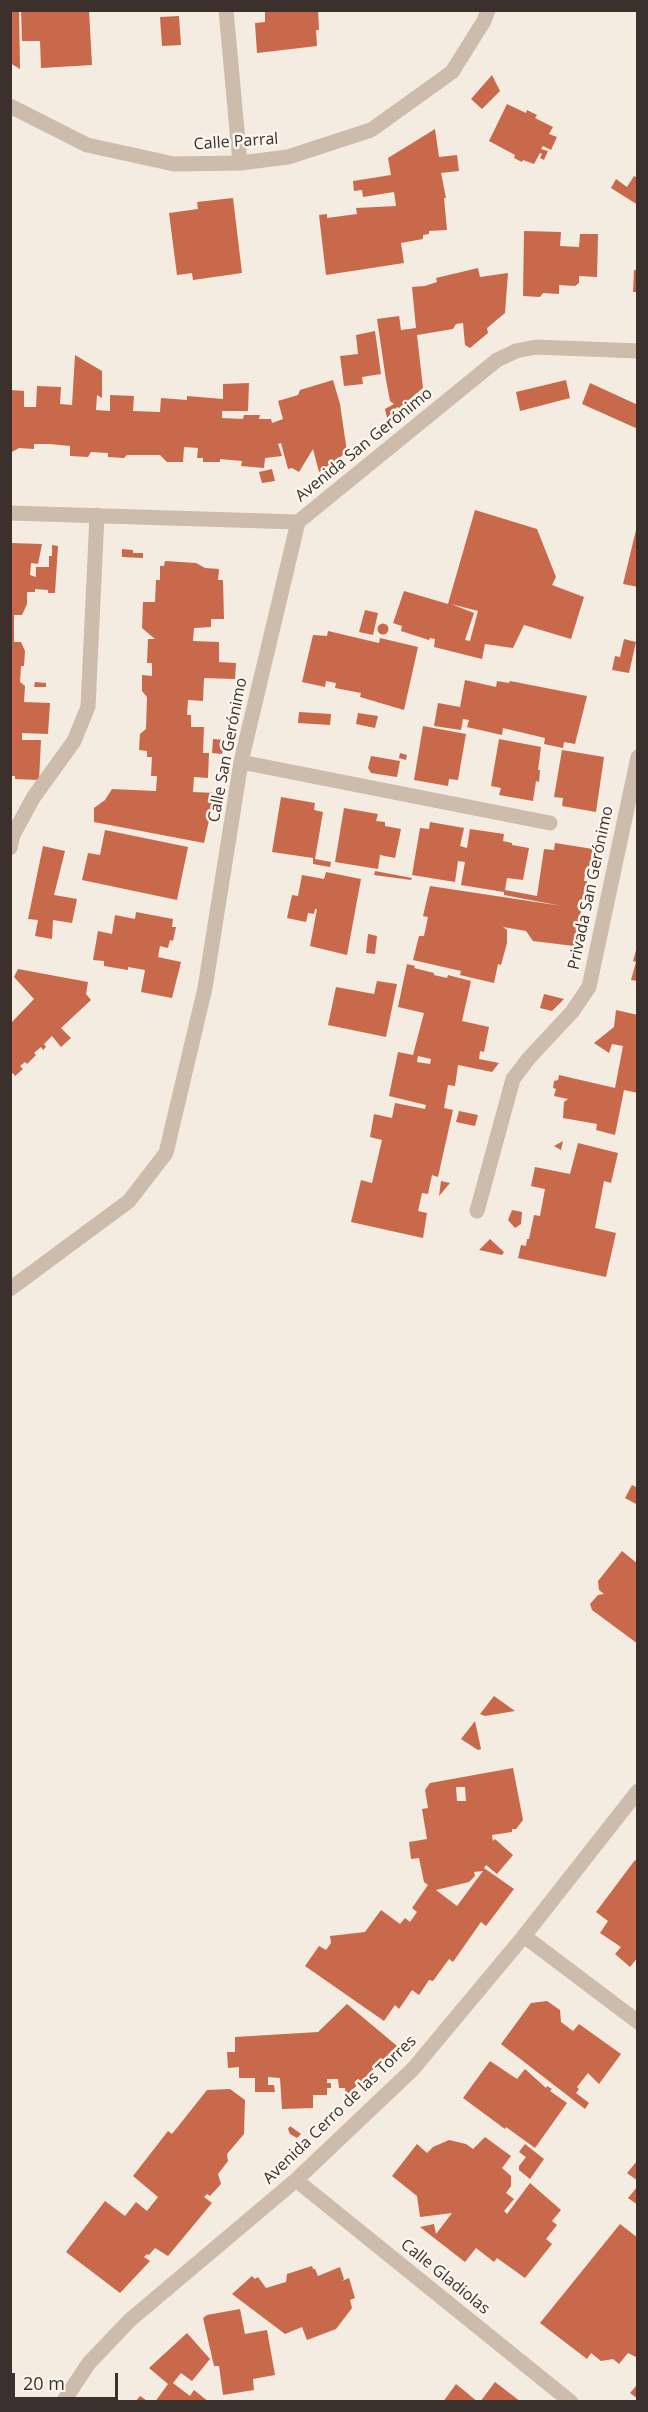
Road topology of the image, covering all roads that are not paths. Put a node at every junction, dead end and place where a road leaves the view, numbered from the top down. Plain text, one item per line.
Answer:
1 (226, 10) edge
2 (488, 10) edge
3 (10, 106) edge
4 (240, 163) junction
5 (638, 351) edge
6 (10, 513) edge
7 (97, 515) junction
8 (298, 522) junction
9 (638, 757) edge
10 (241, 762) junction
11 (550, 823) dead end
12 (10, 848) edge
13 (477, 1211) dead end
14 (10, 1289) edge
15 (638, 1791) edge
16 (524, 1936) junction
17 (638, 2022) edge
18 (296, 2180) junction
19 (63, 2402) edge
20 (571, 2402) edge

1 - 4 street
2 - 4 street, Calle Parral
3 - 4 street, Calle Parral
5 - 8 street, Avenida San Gerónimo
6 - 7 street, Avenida San Gerónimo
7 - 8 street, Avenida San Gerónimo
7 - 12 street
8 - 10 street, Calle San Gerónimo
9 - 13 street, Privada San Gerónimo
10 - 11 street
10 - 14 street, Calle San Gerónimo
15 - 16 street, Avenida Cerro de las Torres
16 - 17 street
16 - 18 street, Avenida Cerro de las Torres
18 - 19 street, Avenida Cerro de las Torres
18 - 20 street, Calle Gladiolas

